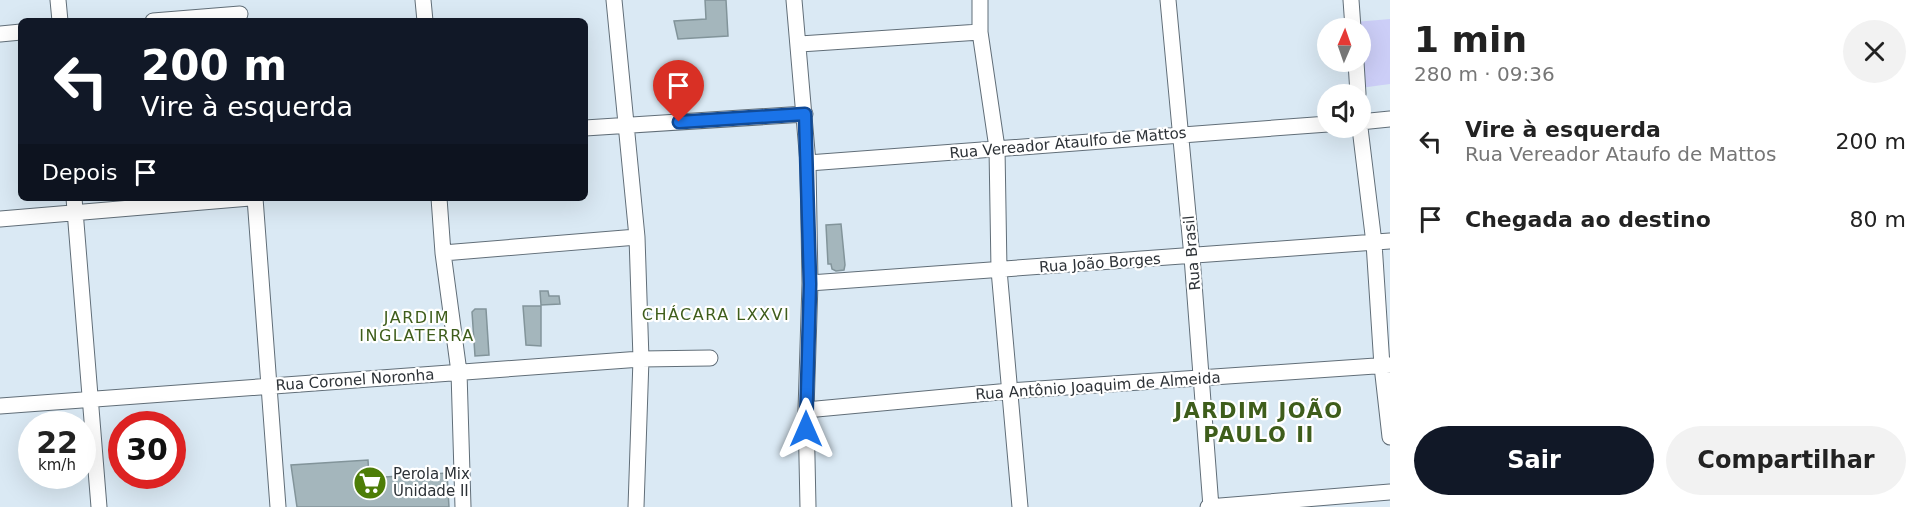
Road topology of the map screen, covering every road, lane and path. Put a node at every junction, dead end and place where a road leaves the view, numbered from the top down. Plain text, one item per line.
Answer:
1 (58, 0) edge
2 (423, 0) edge
3 (614, 0) edge
4 (794, 0) edge
5 (980, 0) edge
6 (1168, 0) edge
7 (1351, 0) edge
8 (240, 12) edge
9 (60, 18) edge
10 (182, 18) edge
11 (425, 18) edge
12 (1352, 18) edge
13 (18, 32) edge
14 (980, 32) junction
15 (0, 34) edge
16 (800, 44) junction
17 (805, 114) junction
18 (1390, 119) edge
19 (1371, 121) edge
20 (624, 125) junction
21 (1317, 125) edge
22 (588, 128) edge
23 (1181, 134) junction
24 (1361, 138) edge
25 (997, 148) junction
26 (808, 164) junction
27 (174, 201) edge
28 (255, 201) edge
29 (439, 201) edge
30 (75, 205) edge
31 (0, 219) edge
32 (637, 237) junction
33 (1390, 241) edge
34 (1374, 243) junction
35 (443, 253) junction
36 (1192, 257) junction
37 (999, 270) junction
38 (810, 284) junction
39 (710, 358) dead end
40 (641, 359) junction
41 (1386, 366) edge
42 (459, 372) junction
43 (1201, 378) junction
44 (269, 386) junction
45 (1010, 391) junction
46 (90, 399) junction
47 (0, 406) edge
48 (806, 410) junction
49 (1390, 437) edge
50 (1390, 492) edge
51 (99, 507) edge
52 (278, 507) edge
53 (463, 507) edge
54 (636, 507) edge
55 (808, 507) edge
56 (1020, 507) edge
57 (1210, 507) edge

1 - 9 street
2 - 11 street
3 - 20 street
4 - 16 street
5 - 14 street
6 - 23 street, Rua Brasil
7 - 12 street
8 - 10 street
13 - 15 street
14 - 16 street
14 - 25 street
16 - 17 street
17 - 20 street
17 - 26 street
18 - 19 street
20 - 22 street
20 - 32 street
21 - 23 street, Rua Vereador Ataulfo de Mattos
23 - 25 street, Rua Vereador Ataulfo de Mattos
23 - 36 street, Rua Brasil
24 - 34 street
25 - 26 street, Rua Vereador Ataulfo de Mattos
25 - 37 street
26 - 38 street
27 - 30 street
28 - 44 street
29 - 35 street
30 - 31 street
30 - 46 street
32 - 35 street
32 - 40 street
33 - 34 street, Rua João Borges
34 - 36 street, Rua João Borges
34 - 41 street
35 - 42 street
36 - 37 street, Rua João Borges
36 - 43 street, Rua Brasil
37 - 38 street, Rua João Borges
37 - 45 street
38 - 48 street
39 - 40 street, Rua Coronel Noronha
40 - 42 street, Rua Coronel Noronha
40 - 54 street
41 - 43 street, Rua Antônio Joaquim de Almeida
41 - 49 street
42 - 44 street, Rua Coronel Noronha
42 - 53 street
43 - 45 street, Rua Antônio Joaquim de Almeida
43 - 57 street, Rua Brasil
44 - 46 street, Rua Coronel Noronha
44 - 52 street
45 - 48 street, Rua Antônio Joaquim de Almeida
45 - 56 street
46 - 47 street, Rua Coronel Noronha
46 - 51 street
48 - 55 street
50 - 57 street

